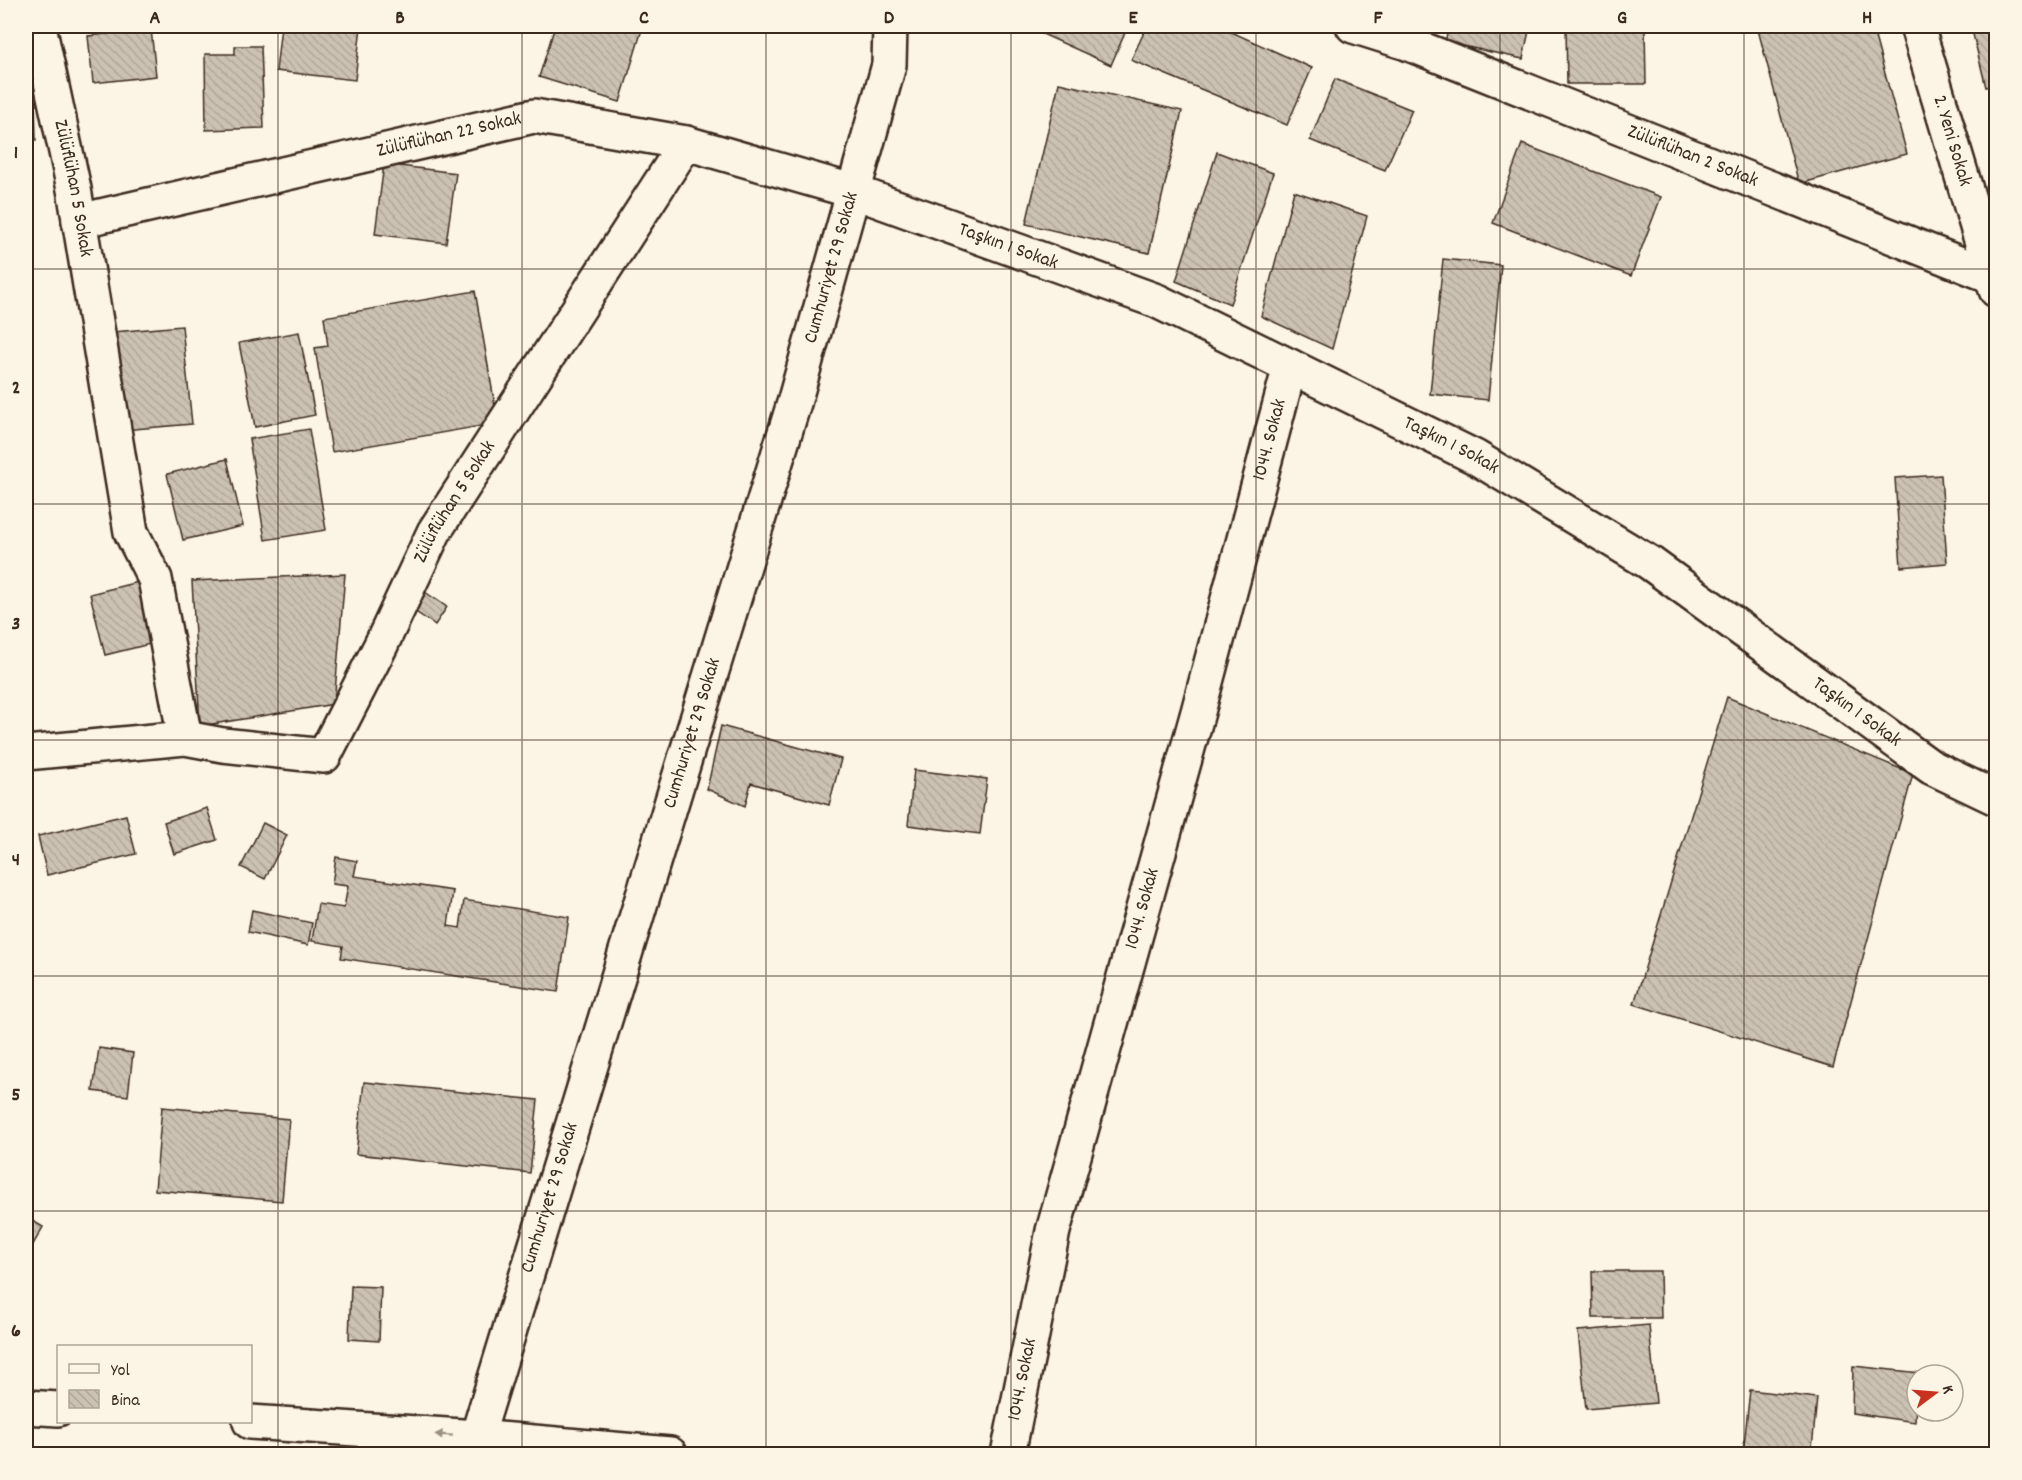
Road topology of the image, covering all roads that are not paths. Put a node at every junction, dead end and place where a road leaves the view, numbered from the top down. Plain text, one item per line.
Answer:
1 (39, 26) edge
2 (890, 26) edge
3 (1353, 26) edge
4 (1917, 26) edge
5 (1391, 32) edge
6 (686, 143) junction
7 (852, 191) junction
8 (79, 222) junction
9 (1995, 282) edge
10 (1290, 366) junction
11 (185, 738) junction
12 (26, 753) edge
13 (1996, 798) edge
14 (26, 1407) edge
15 (57, 1409) edge
16 (252, 1422) edge
17 (477, 1437) junction
18 (670, 1455) edge
19 (1008, 1455) edge

1 - 8 main road, Zülüflühan 5 Sokak
2 - 7 main road, Cumhuriyet 29 Sokak
3 - 5 main road, Zülüflühan 2 Sokak
4 - 9 main road, 2. Yeni Sokak
5 - 9 main road, Zülüflühan 2 Sokak
6 - 7 main road, Zülüflühan 22 Sokak
6 - 8 main road, Zülüflühan 22 Sokak
6 - 11 main road, Zülüflühan 5 Sokak
7 - 10 main road, Taşkın 1 Sokak
7 - 17 main road, Cumhuriyet 29 Sokak
8 - 11 main road, Zülüflühan 5 Sokak
10 - 13 main road, Taşkın 1 Sokak
10 - 19 main road, 1044. Sokak
11 - 12 main road, Zülüflühan 5 Sokak
14 - 15 main road
17 -> 16 main road
17 - 18 main road

